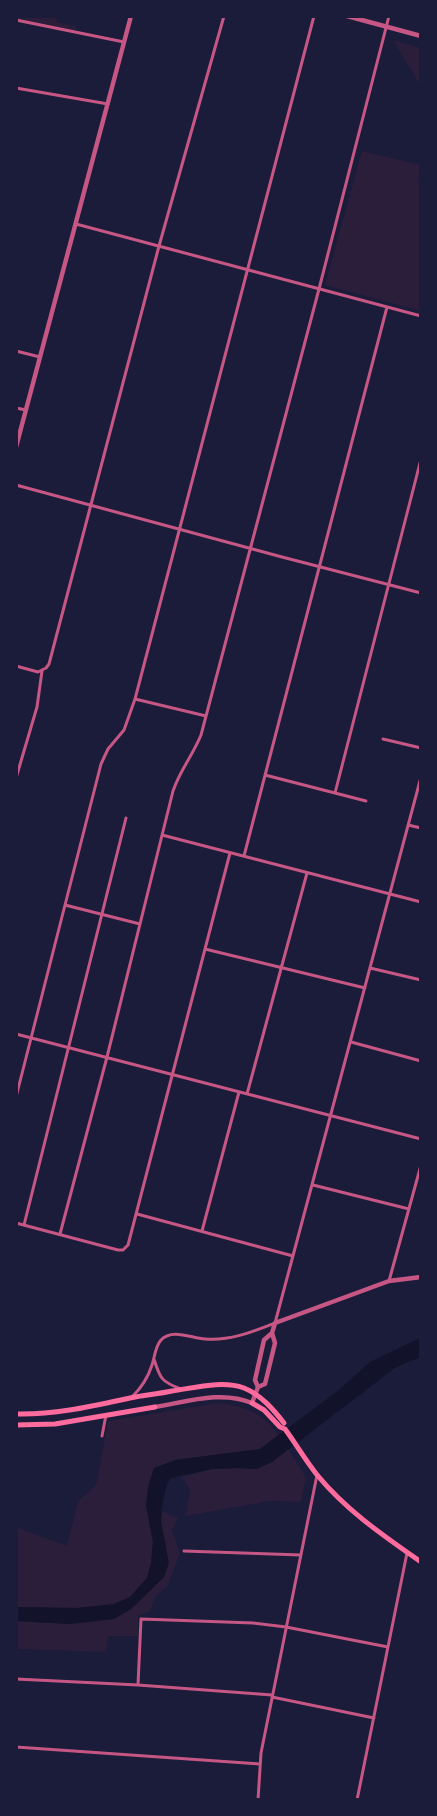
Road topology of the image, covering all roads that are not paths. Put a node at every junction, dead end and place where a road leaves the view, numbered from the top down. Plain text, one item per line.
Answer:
1 (131, 16) edge
2 (224, 16) edge
3 (314, 16) edge
4 (347, 16) edge
5 (389, 16) edge
6 (16, 20) edge
7 (386, 27) junction
8 (421, 36) edge
9 (124, 42) junction
10 (16, 88) edge
11 (108, 104) junction
12 (76, 224) junction
13 (159, 246) junction
14 (247, 270) junction
15 (320, 289) junction
16 (387, 307) junction
17 (421, 316) edge
18 (16, 351) edge
19 (40, 357) junction
20 (16, 408) edge
21 (26, 410) junction
22 (16, 447) edge
23 (421, 459) edge
24 (16, 485) edge
25 (92, 505) junction
26 (178, 529) junction
27 (251, 548) junction
28 (319, 566) junction
29 (388, 584) junction
30 (421, 592) edge
31 (16, 666) edge
32 (42, 671) junction
33 (135, 700) junction
34 (206, 716) junction
35 (383, 739) dead end
36 (421, 748) edge
37 (264, 775) junction
38 (421, 777) edge
39 (16, 778) edge
40 (334, 793) junction
41 (366, 801) dead end
42 (126, 818) dead end
43 (408, 825) junction
44 (421, 828) edge
45 (162, 835) junction
46 (230, 853) junction
47 (244, 856) junction
48 (307, 873) junction
49 (390, 894) junction
50 (421, 902) edge
51 (65, 904) junction
52 (102, 914) junction
53 (140, 924) junction
54 (205, 949) junction
55 (281, 968) junction
56 (370, 968) junction
57 (421, 980) edge
58 (365, 988) junction
59 (16, 1034) edge
60 (32, 1038) junction
61 (351, 1042) junction
62 (68, 1047) junction
63 (107, 1057) junction
64 (421, 1060) edge
65 (172, 1074) junction
66 (240, 1092) junction
67 (247, 1094) junction
68 (16, 1097) edge
69 (331, 1116) junction
70 (421, 1139) edge
71 (421, 1165) edge
72 (313, 1186) junction
73 (409, 1209) junction
74 (136, 1214) junction
75 (16, 1223) edge
76 (24, 1225) junction
77 (202, 1231) junction
78 (60, 1234) junction
79 (293, 1256) junction
80 (421, 1277) edge
81 (389, 1282) junction
82 (275, 1323) junction
83 (272, 1333) junction
84 (154, 1359) junction
85 (258, 1387) junction
86 (182, 1389) junction
87 (255, 1394) junction
88 (132, 1397) junction
89 (252, 1403) junction
90 (155, 1407) joint
91 (16, 1414) edge
92 (106, 1415) junction
93 (16, 1425) edge
94 (284, 1426) junction
95 (102, 1436) dead end
96 (317, 1475) junction
97 (184, 1551) dead end
98 (407, 1552) junction
99 (301, 1555) junction
100 (421, 1562) edge
101 (286, 1627) junction
102 (388, 1648) junction
103 (16, 1679) edge
104 (138, 1685) junction
105 (272, 1696) junction
106 (374, 1718) junction
107 (16, 1747) edge
108 (260, 1764) junction
109 (258, 1800) edge
110 (357, 1800) edge

1 - 9 street
2 - 13 street
3 - 14 street
4 - 7 street
5 - 7 street
6 - 9 street
7 - 8 street
7 - 15 street
9 - 11 street
10 - 11 street
11 - 12 street
12 - 13 street
12 - 19 street
13 - 14 street
13 - 25 street
14 - 15 street
14 - 26 street
15 - 16 street
15 - 27 street
16 - 17 street
16 - 28 street
18 - 19 street
19 - 21 street
20 - 21 street
21 - 22 street
23 - 29 street
24 - 25 street
25 - 26 street
25 - 32 street
26 - 27 street
26 - 33 street
27 - 28 street
27 - 34 street
28 - 29 street
28 - 37 street
29 - 30 street
29 - 40 street
31 - 32 street
32 - 39 street
33 - 34 street
33 - 51 street
34 - 45 street
35 - 36 street
37 - 40 street
37 - 47 street
38 - 43 street
40 - 41 street
42 - 52 street
43 - 44 street
43 - 49 street
45 - 46 street
45 - 53 street
46 - 47 street
46 - 54 street
47 - 48 street
48 - 49 street
48 - 55 street
49 - 50 street
49 - 56 street
51 - 52 street
51 - 60 street
52 - 53 street
52 - 62 street
53 - 63 street
54 - 55 street
54 - 65 street
55 - 58 street
55 - 67 street
56 - 57 street
56 - 58 street
58 - 61 street
59 - 60 street
60 - 62 street
60 - 68 street
61 - 64 street
61 - 69 street
62 - 63 street
62 - 76 street
63 - 65 street
63 - 78 street
65 - 66 street
65 - 74 street
66 - 67 street
66 - 77 street
67 - 69 street
69 - 70 street
69 - 72 street
71 - 73 street
72 - 73 street
72 - 79 street
73 - 81 street
74 - 77 street
74 - 78 street
75 - 76 street
76 - 78 street
77 - 79 street
79 - 82 street
80 - 81 street
81 - 82 street
82 - 83 street
82 - 84 street
83 - 85 street
83 - 85 street
84 - 86 street
84 - 88 street
85 - 87 street
86 - 87 main road
86 - 88 main road
87 - 89 street
87 - 94 main road
88 - 91 main road
89 - 90 street
89 - 94 main road
90 - 92 main road
92 - 93 main road
92 - 95 street
94 - 96 main road
96 - 98 main road
96 - 99 street
97 - 99 street
98 - 100 main road
98 - 102 street
99 - 101 street
101 - 102 street
101 - 104 street
101 - 105 street
102 - 106 street
103 - 104 street
104 - 105 street
105 - 106 street
105 - 108 street
106 - 110 street
107 - 108 street
108 - 109 street

